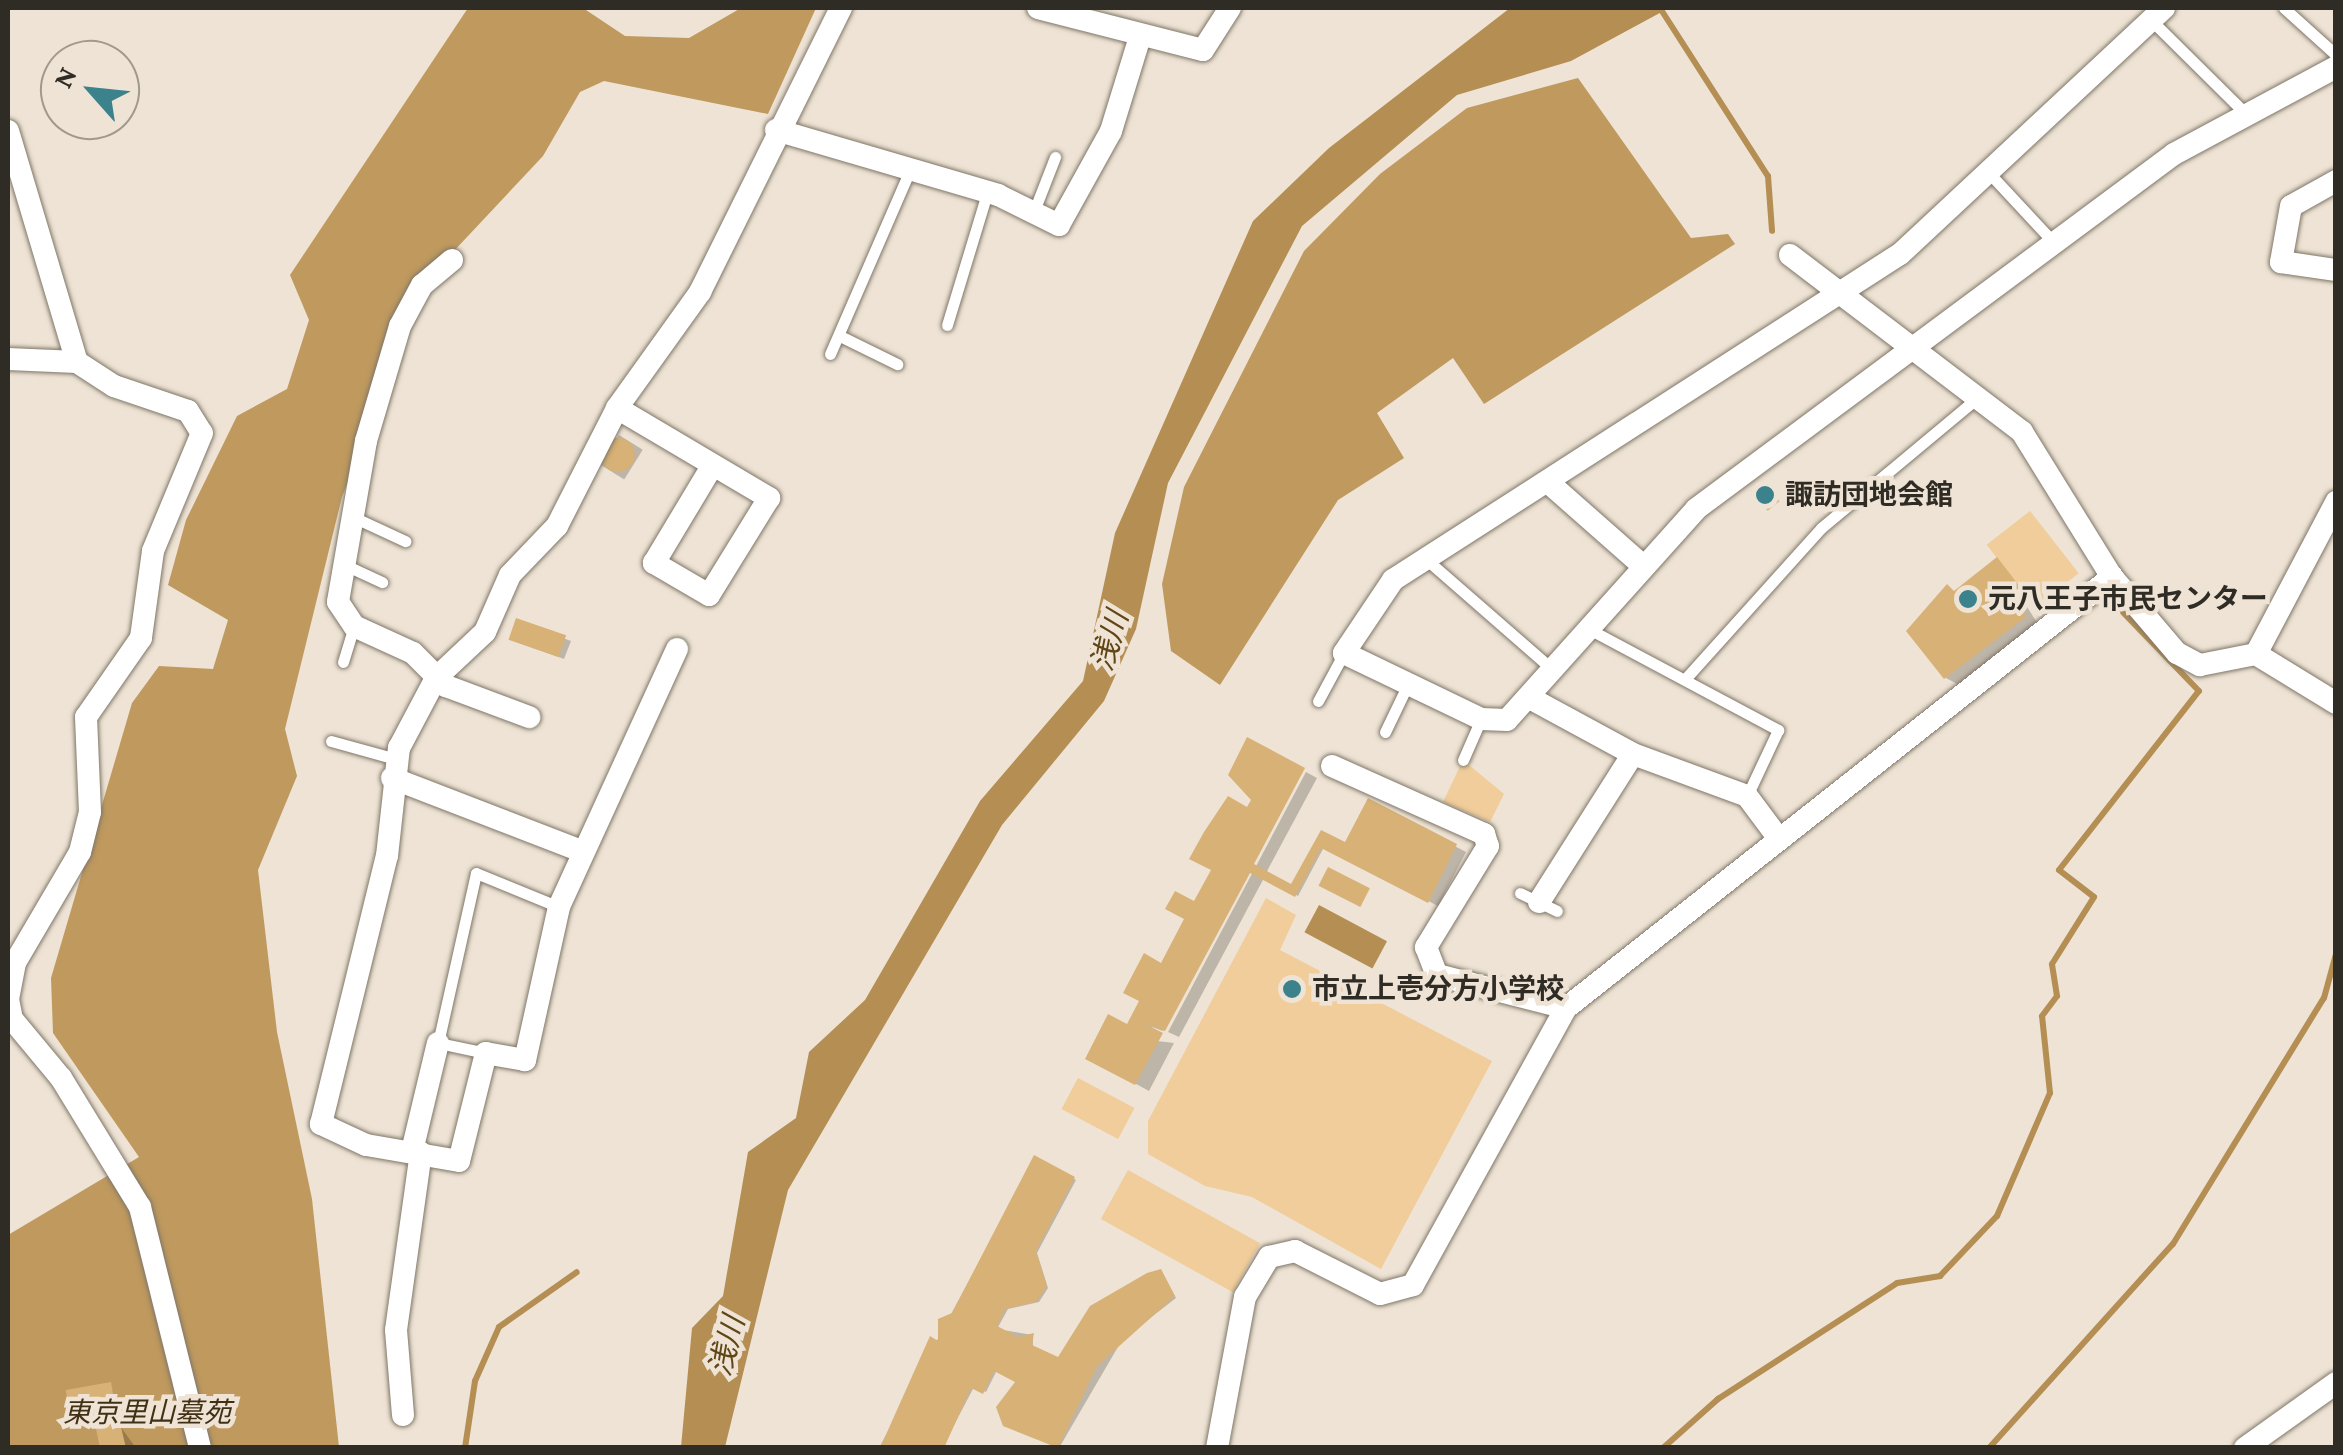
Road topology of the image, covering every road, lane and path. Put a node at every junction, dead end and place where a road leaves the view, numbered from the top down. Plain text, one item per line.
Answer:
1 (841, 8) edge
2 (1038, 8) edge
3 (1230, 8) edge
4 (2288, 9) edge
5 (2158, 14) edge
6 (1140, 37) junction
7 (2336, 56) edge
8 (2336, 68) edge
9 (2246, 114) junction
10 (776, 130) junction
11 (8, 132) edge
12 (1055, 157) dead end
13 (910, 170) junction
14 (1990, 174) junction
15 (2336, 181) edge
16 (987, 193) junction
17 (1034, 211) junction
18 (2056, 244) junction
19 (1790, 255) dead end
20 (452, 260) dead end
21 (2336, 270) edge
22 (1842, 295) junction
23 (947, 325) dead end
24 (840, 336) junction
25 (1918, 348) junction
26 (830, 354) dead end
27 (8, 358) edge
28 (77, 362) junction
29 (897, 364) dead end
30 (1976, 399) junction
31 (617, 408) junction
32 (713, 466) junction
33 (1549, 483) junction
34 (2336, 502) edge
35 (351, 516) junction
36 (405, 541) dead end
37 (1427, 560) junction
38 (342, 563) junction
39 (1642, 565) junction
40 (2112, 577) junction
41 (382, 582) dead end
42 (354, 626) junction
43 (1587, 628) junction
44 (677, 649) dead end
45 (1344, 653) junction
46 (2256, 654) junction
47 (343, 662) dead end
48 (1552, 669) junction
49 (436, 678) junction
50 (1686, 678) junction
51 (1408, 686) junction
52 (1528, 698) junction
53 (1318, 701) dead end
54 (2336, 703) edge
55 (529, 716) dead end
56 (1481, 719) junction
57 (1385, 732) dead end
58 (330, 741) dead end
59 (1633, 754) junction
60 (1463, 760) dead end
61 (1332, 766) dead end
62 (394, 769) junction
63 (1746, 796) junction
64 (1779, 838) junction
65 (581, 851) junction
66 (1539, 902) dead end
67 (559, 908) junction
68 (1566, 1008) junction
69 (438, 1044) junction
70 (486, 1053) junction
71 (417, 1152) junction
72 (2336, 1382) edge
73 (403, 1415) dead end
74 (2251, 1446) edge
75 (200, 1448) edge
76 (1217, 1448) edge

1 - 10 street
2 - 6 street
3 - 6 street
4 - 7 lane
5 - 9 lane
5 - 14 street
6 - 17 street
8 - 9 street
9 - 18 street
10 - 13 street
10 - 31 street
11 - 28 street
12 - 17 lane
13 - 16 street
13 - 24 lane
14 - 18 lane
14 - 22 street
15 - 21 street
16 - 17 street
16 - 23 lane
18 - 25 street
19 - 22 street
20 - 35 street
22 - 25 street
22 - 33 street
24 - 26 lane
24 - 29 lane
25 - 30 street
25 - 39 street
27 - 28 street
28 - 75 street
30 - 40 street
30 - 50 lane
31 - 32 street
31 - 49 street
32 - 32 street
33 - 37 street
33 - 39 street
34 - 46 street
35 - 36 lane
35 - 38 street
37 - 45 street
37 - 48 lane
38 - 41 lane
38 - 42 street
39 - 43 street
40 - 46 street
40 - 64 street
42 - 47 lane
42 - 49 street
43 - 48 street
43 - 50 lane
44 - 65 street
45 - 51 street
45 - 53 lane
46 - 54 street
48 - 52 street
49 - 55 street
49 - 62 street
50 - 63 lane
51 - 56 street
51 - 57 lane
52 - 56 street
52 - 59 street
56 - 60 lane
58 - 62 lane
59 - 63 street
59 - 66 street
61 - 68 street
62 - 65 street
62 - 71 street
63 - 64 street
64 - 68 street
65 - 67 street
67 - 69 lane
67 - 70 street
68 - 76 street
69 - 70 lane
69 - 71 street
70 - 71 street
71 - 73 street
72 - 74 street

